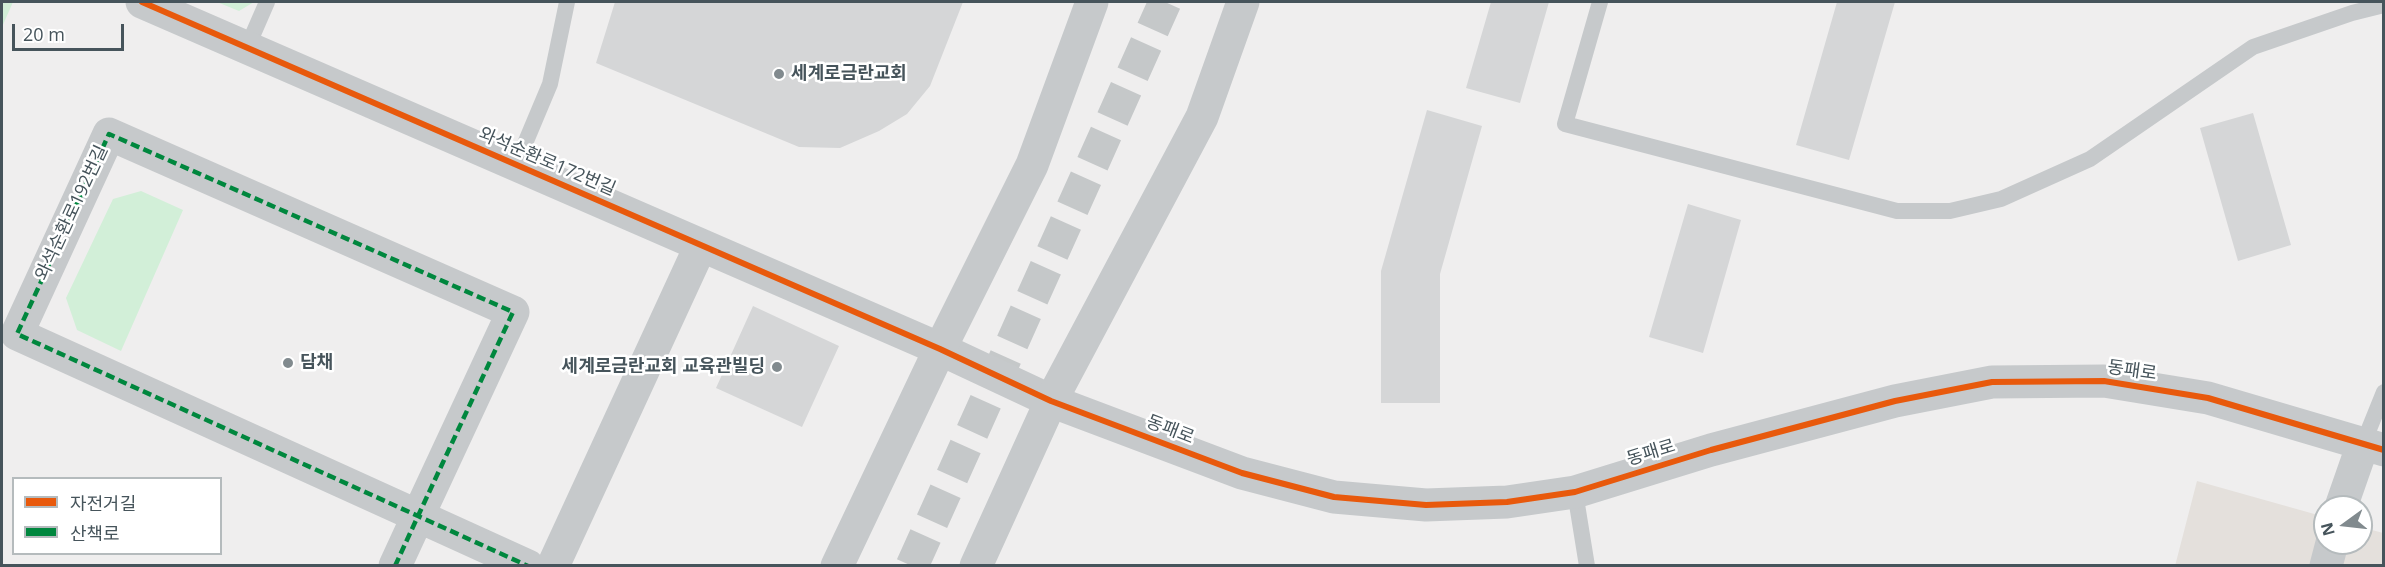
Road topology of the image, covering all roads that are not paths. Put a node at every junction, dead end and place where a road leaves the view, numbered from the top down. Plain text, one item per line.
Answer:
1 (142, 2) edge
2 (267, 2) edge
3 (567, 2) edge
4 (1092, 2) edge
5 (1243, 2) edge
6 (1600, 2) edge
7 (2384, 5) edge
8 (247, 48) junction
9 (516, 165) junction
10 (701, 245) junction
11 (940, 349) junction
12 (2384, 392) edge
13 (1051, 401) junction
14 (2373, 447) edge
15 (1575, 492) junction
16 (2347, 495) edge
17 (418, 516) junction
18 (395, 566) edge
19 (528, 566) edge
20 (553, 566) edge
21 (837, 566) edge
22 (976, 566) edge
23 (1587, 566) edge

1 - 8 street, 와석순환로172번길
2 - 8 lane
3 - 9 lane
4 - 11 street
5 - 13 street
6 - 7 lane
8 - 9 street, 와석순환로172번길
9 - 10 street, 와석순환로172번길
10 - 11 street, 와석순환로172번길
10 - 20 street
11 - 13 street, 동패로
11 - 21 street
12 - 14 lane
13 - 15 street, 동패로
13 - 22 street
14 - 15 street, 동패로
14 - 16 street
15 - 23 lane
17 - 17 street, 와석순환로192번길
17 - 18 street, 와석순환로192번길
17 - 19 street, 와석순환로192번길

